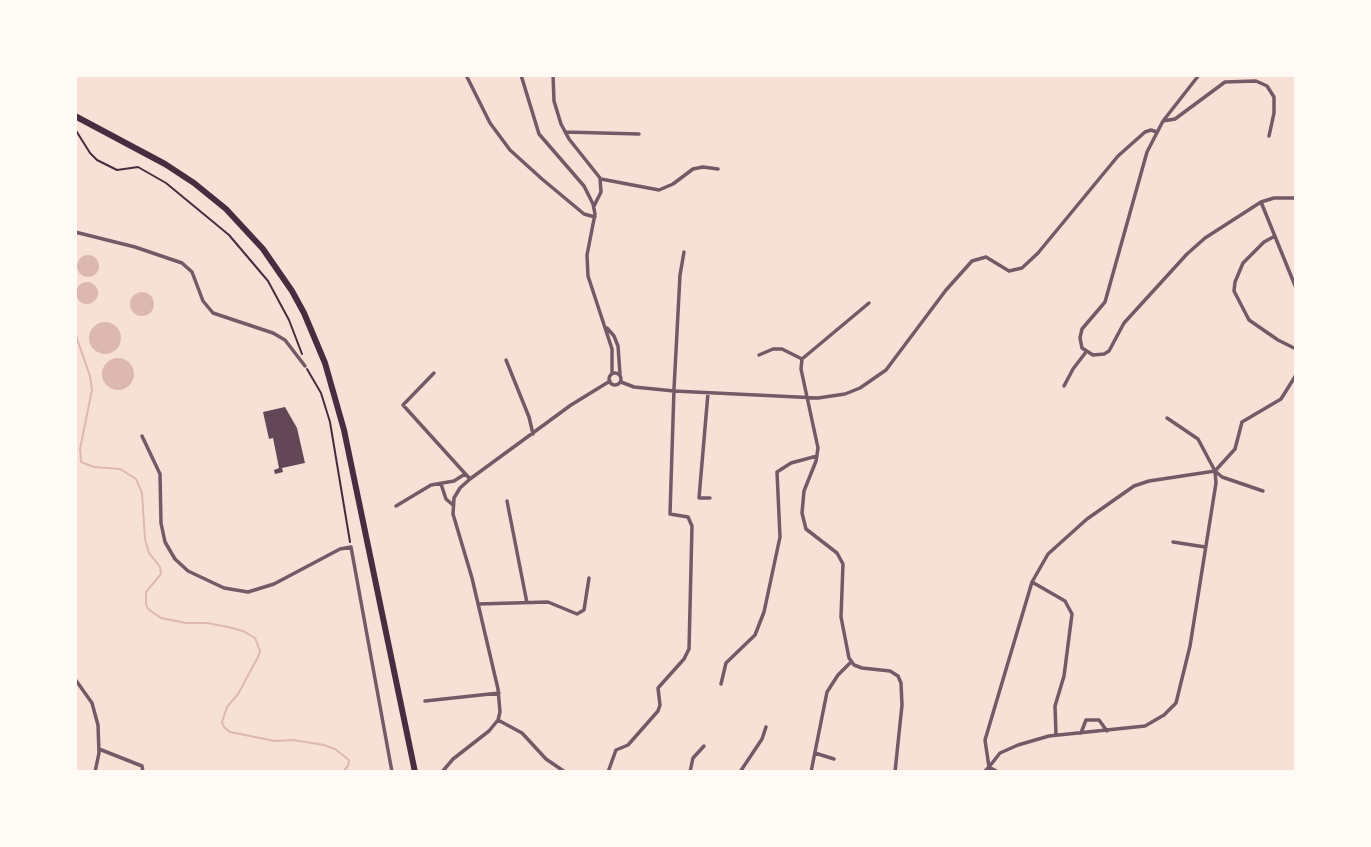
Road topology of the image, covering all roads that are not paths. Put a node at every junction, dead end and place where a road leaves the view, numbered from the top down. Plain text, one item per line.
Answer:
1 (466, 75) edge
2 (521, 75) edge
3 (553, 75) edge
4 (1199, 75) edge
5 (75, 116) edge
6 (1163, 121) junction
7 (565, 132) junction
8 (1157, 132) junction
9 (639, 134) dead end
10 (1269, 136) dead end
11 (718, 169) dead end
12 (600, 178) junction
13 (1296, 198) edge
14 (1261, 202) junction
15 (594, 206) junction
16 (595, 217) junction
17 (75, 232) edge
18 (1275, 236) junction
19 (684, 251) dead end
20 (1296, 288) edge
21 (869, 303) dead end
22 (605, 327) junction
23 (1296, 349) edge
24 (1086, 352) junction
25 (760, 355) dead end
26 (802, 359) junction
27 (506, 360) dead end
28 (305, 366) road end
29 (434, 373) dead end
30 (611, 373) junction
31 (620, 374) junction
32 (1296, 375) edge
33 (610, 381) junction
34 (621, 382) junction
35 (1064, 386) dead end
36 (674, 391) junction
37 (708, 393) junction
38 (808, 398) junction
39 (1167, 418) dead end
40 (533, 434) junction
41 (142, 436) dead end
42 (817, 456) junction
43 (1215, 471) junction
44 (465, 474) junction
45 (470, 479) junction
46 (442, 484) junction
47 (1263, 491) dead end
48 (710, 498) dead end
49 (507, 501) dead end
50 (453, 505) junction
51 (396, 506) dead end
52 (1173, 542) dead end
53 (1205, 547) junction
54 (589, 578) dead end
55 (1032, 582) junction
56 (527, 603) junction
57 (478, 604) junction
58 (851, 662) junction
59 (75, 679) edge
60 (721, 684) dead end
61 (499, 693) junction
62 (425, 701) dead end
63 (498, 720) junction
64 (766, 727) dead end
65 (1107, 731) junction
66 (1081, 733) junction
67 (1056, 735) junction
68 (704, 746) dead end
69 (99, 749) junction
70 (815, 752) junction
71 (834, 759) dead end
72 (989, 767) junction
73 (95, 772) edge
74 (143, 772) edge
75 (392, 772) edge
76 (415, 772) edge
77 (442, 772) edge
78 (565, 772) edge
79 (608, 772) edge
80 (690, 772) edge
81 (740, 772) edge
82 (811, 772) edge
83 (894, 772) edge
84 (984, 772) edge
85 (998, 772) edge

1 - 16 street
2 - 15 street
3 - 7 street
4 - 6 street
5 - 76 highway
6 - 8 street
6 - 10 street
7 - 9 street
7 - 12 street
8 - 24 street
8 - 38 street
11 - 12 street
12 - 15 street
13 - 14 street
14 - 18 street
14 - 24 street
15 - 16 street
16 - 22 street
17 - 28 street
18 - 20 street
18 - 23 street
19 - 36 street
21 - 26 street
22 - 30 street
22 - 31 street
24 - 35 street
25 - 26 street
26 - 38 street
27 - 40 street
29 - 44 street
30 - 31 street
30 - 33 street
31 - 34 street
32 - 43 street
33 - 34 street
33 - 40 street
34 - 36 street
36 - 37 street
36 - 79 street
37 - 38 street
37 - 48 street
38 - 42 street
39 - 43 street
40 - 45 street
41 - 75 street
42 - 58 street
42 - 60 street
43 - 47 street
43 - 53 street
43 - 55 street
44 - 45 street
44 - 46 street
45 - 50 street
46 - 50 street
46 - 51 street
49 - 56 street
50 - 57 street
52 - 53 street
53 - 65 street
54 - 56 street
55 - 67 street
55 - 72 street
56 - 57 street
57 - 61 street
58 - 70 street
58 - 83 street
59 - 69 street
61 - 62 street
61 - 63 street
63 - 77 street
63 - 78 street
64 - 81 street
65 - 66 street
65 - 66 street
66 - 67 street
67 - 72 street
68 - 80 street
69 - 73 street
69 - 74 street
70 - 71 street
70 - 82 street
72 - 84 street
72 - 85 street

